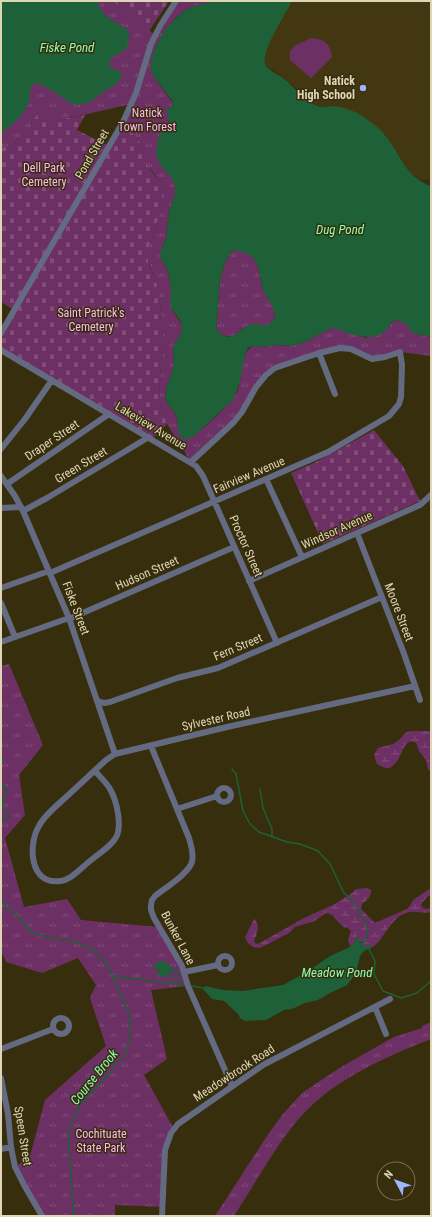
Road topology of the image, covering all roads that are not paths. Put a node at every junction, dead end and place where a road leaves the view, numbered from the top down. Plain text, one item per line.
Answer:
1 (176, 1) edge
2 (1, 333) edge
3 (1, 350) edge
4 (400, 352) joint
5 (319, 353) junction
6 (52, 380) junction
7 (335, 394) dead end
8 (109, 414) junction
9 (149, 437) junction
10 (1, 449) edge
11 (191, 462) junction
12 (1, 476) edge
13 (266, 479) junction
14 (7, 484) junction
15 (430, 500) edge
16 (215, 502) junction
17 (1, 508) edge
18 (22, 509) junction
19 (357, 533) junction
20 (234, 547) junction
21 (302, 557) junction
22 (50, 572) junction
23 (250, 581) junction
24 (1, 588) edge
25 (382, 596) junction
26 (1, 603) edge
27 (69, 618) junction
28 (15, 637) junction
29 (1, 642) edge
30 (277, 643) junction
31 (415, 686) junction
32 (420, 700) dead end
33 (98, 701) junction
34 (151, 746) junction
35 (115, 754) junction
36 (95, 771) junction
37 (217, 796) dead end
38 (178, 809) junction
39 (218, 965) dead end
40 (184, 972) junction
41 (390, 999) dead end
42 (375, 1007) junction
43 (53, 1029) dead end
44 (386, 1034) dead end
45 (1, 1049) edge
46 (1, 1078) edge
47 (232, 1086) junction
48 (11, 1148) junction
49 (1, 1149) edge
50 (42, 1216) edge
51 (162, 1216) edge

1 - 2 street, Pond Street
3 - 6 street, Lakeview Avenue
4 - 5 street, Lakeview Avenue
4 - 13 street, Fairview Avenue
5 - 7 street
5 - 11 street, Lakeview Avenue
6 - 8 street, Lakeview Avenue
6 - 10 street
8 - 9 street, Lakeview Avenue
8 - 14 street, Draper Street
9 - 11 street, Lakeview Avenue
9 - 18 street, Green Street
11 - 16 street, Proctor Street
12 - 14 street, Fiske Street
13 - 16 street, Fairview Avenue
13 - 21 street
14 - 18 street, Fiske Street
15 - 19 street, Windsor Avenue
16 - 20 street, Proctor Street
16 - 22 street, Fairview Avenue
17 - 18 street
18 - 22 street, Fiske Street
19 - 21 street, Windsor Avenue
19 - 25 street, Moore Street
20 - 23 street, Proctor Street
20 - 27 street, Hudson Street
21 - 23 street, Windsor Avenue
22 - 24 street, Fairview Avenue
22 - 27 street, Fiske Street
23 - 30 street, Proctor Street
25 - 30 street, Fern Street
25 - 31 street, Moore Street
26 - 28 street
27 - 28 street, Hudson Street
27 - 33 street, Fiske Street
28 - 29 street, Hudson Street
30 - 33 street, Fern Street
31 - 32 street, Moore Street
31 - 34 street, Sylvester Road
33 - 35 street, Fiske Street
34 - 35 street, Sylvester Road
34 - 38 street, Bunker Lane
35 - 36 street, Sylvester Road
36 - 36 street, Sylvester Road
37 - 38 street
38 - 40 street, Bunker Lane
39 - 40 street
40 - 47 street, Bunker Lane
41 - 42 street, Meadowbrook Road
42 - 44 street
42 - 47 street, Meadowbrook Road
43 - 45 street
46 - 48 street, Speen Street
47 - 51 street, Meadowbrook Road
48 - 49 street
48 - 50 street, Speen Street

